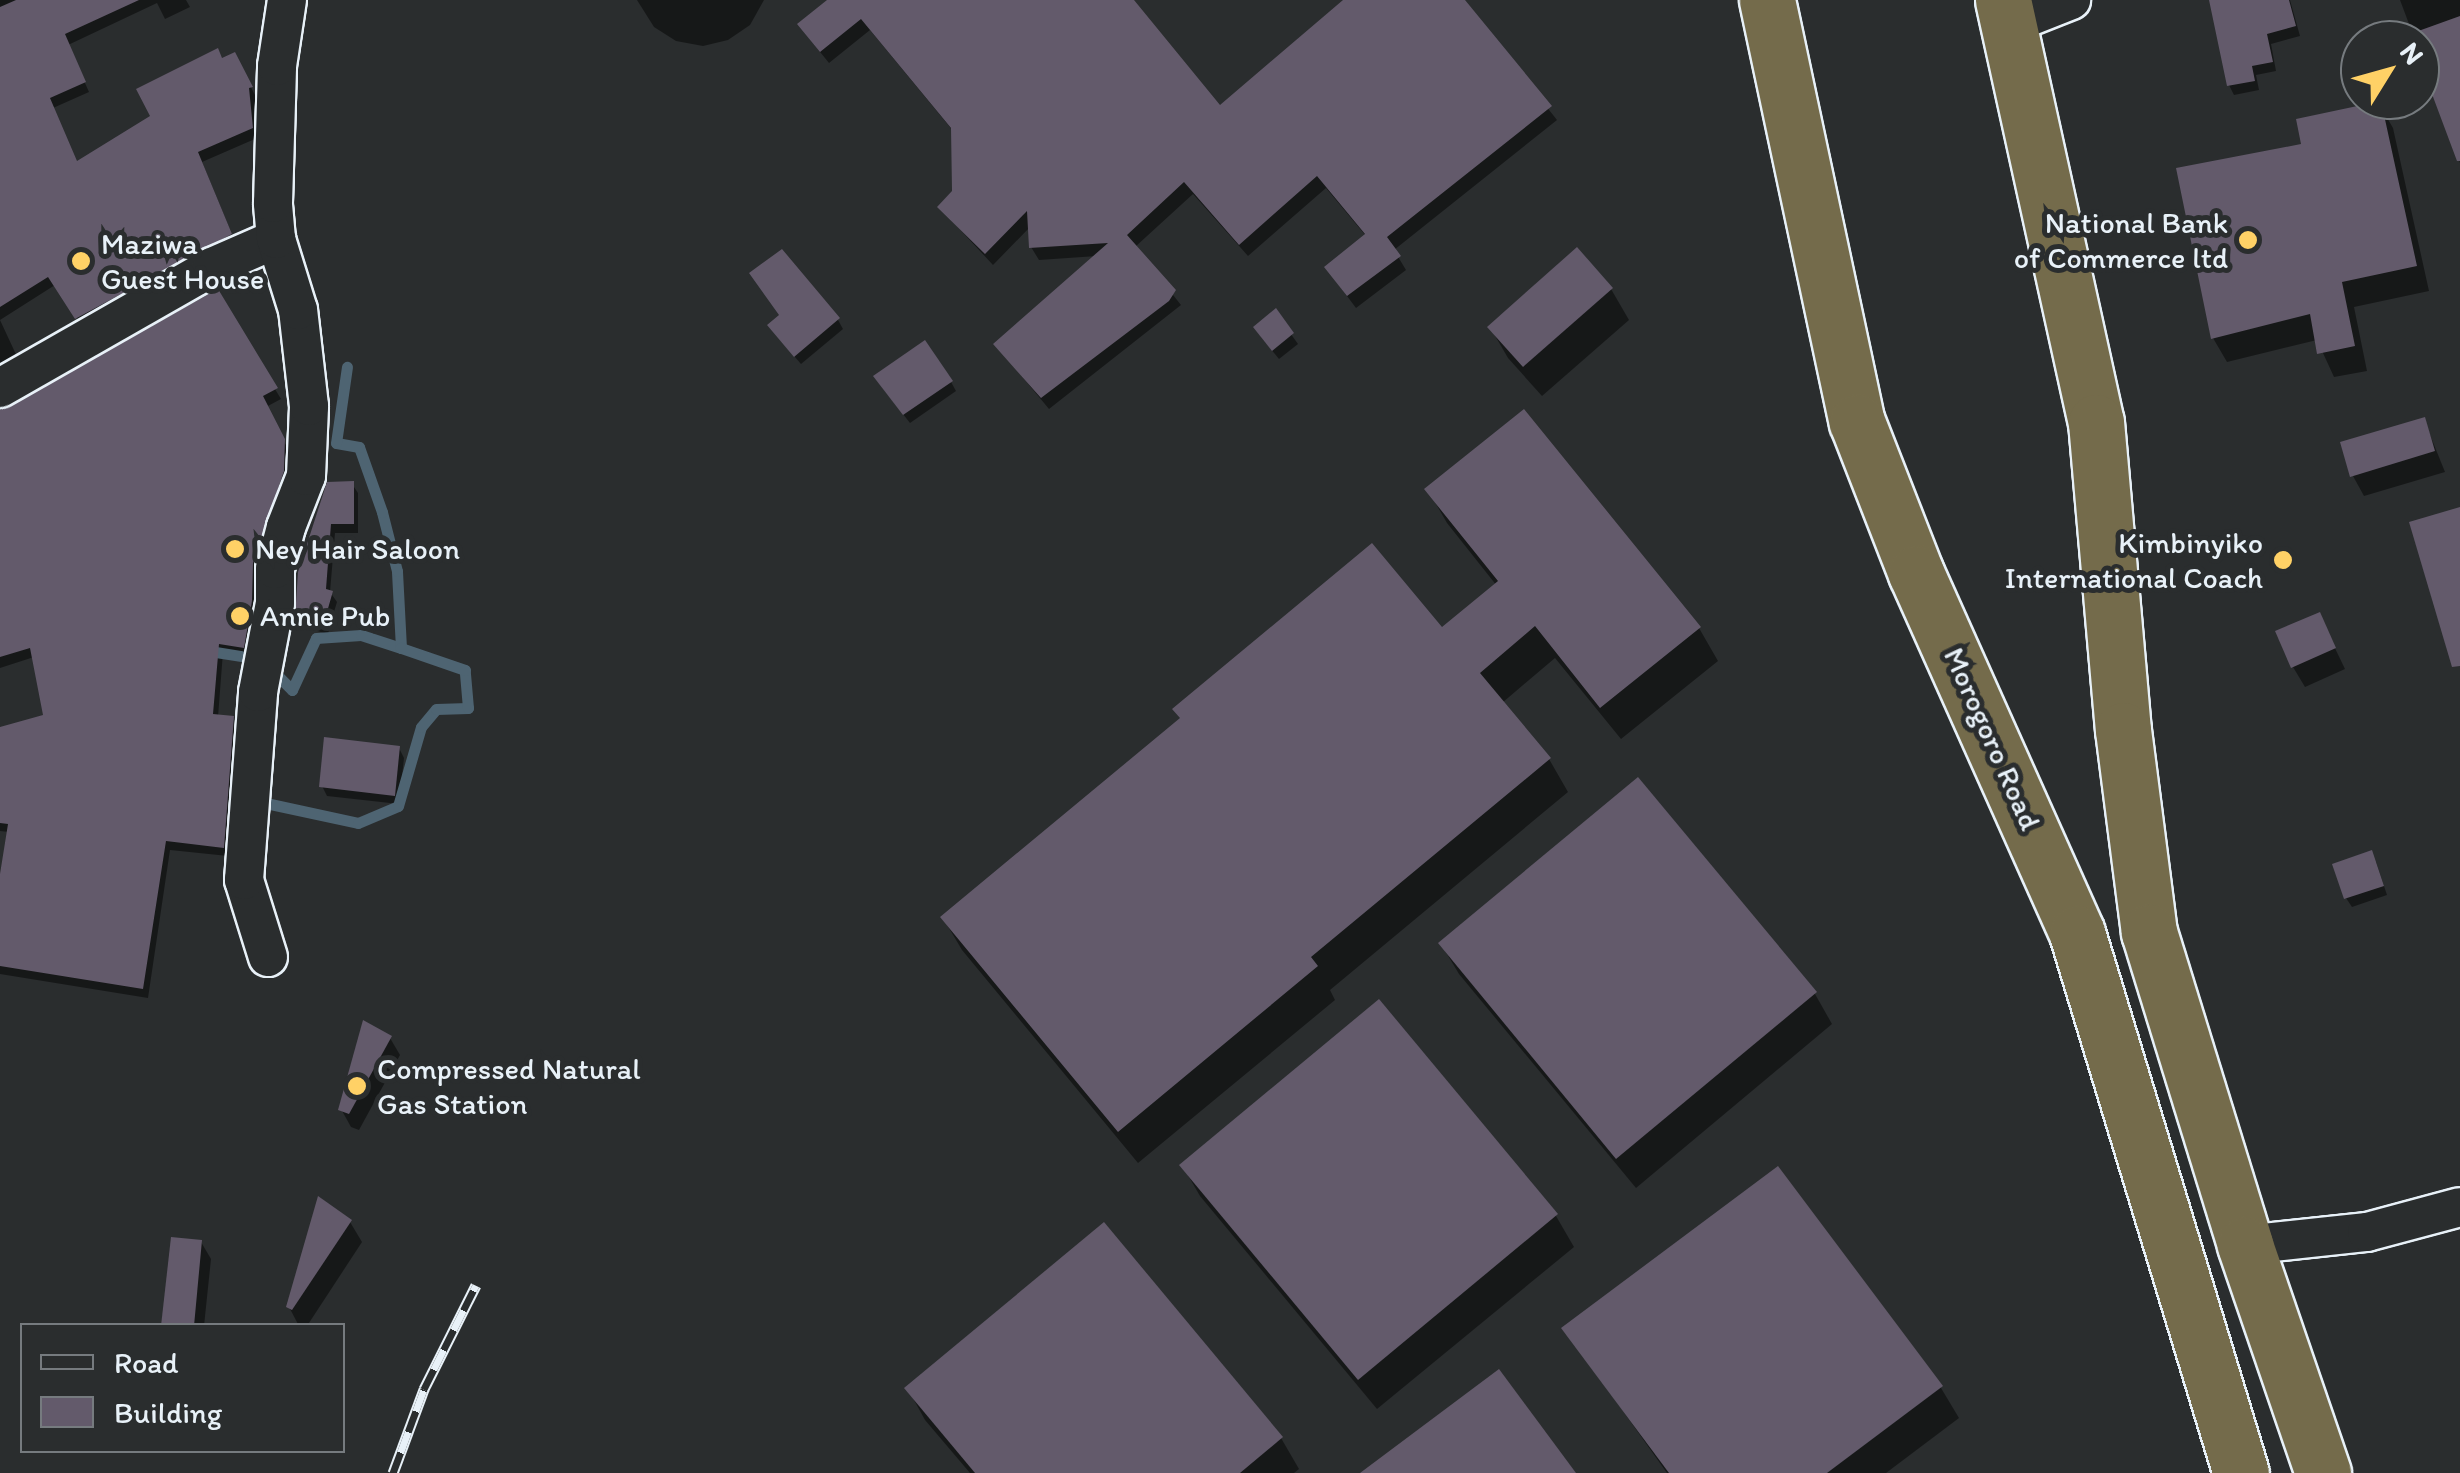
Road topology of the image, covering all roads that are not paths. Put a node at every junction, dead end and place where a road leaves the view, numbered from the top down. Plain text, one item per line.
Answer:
1 (287, 0) edge
2 (1766, 0) edge
3 (2071, 0) edge
4 (2006, 12) edge
5 (276, 239) junction
6 (0, 388) edge
7 (268, 957) dead end
8 (2460, 1207) edge
9 (2245, 1245) junction
10 (2241, 1473) edge
11 (2323, 1473) edge

1 - 5 street
2 - 10 highway, Morogoro Road
3 - 4 street
4 - 9 highway
5 - 6 street
5 - 7 street
8 - 9 street
9 - 11 highway

